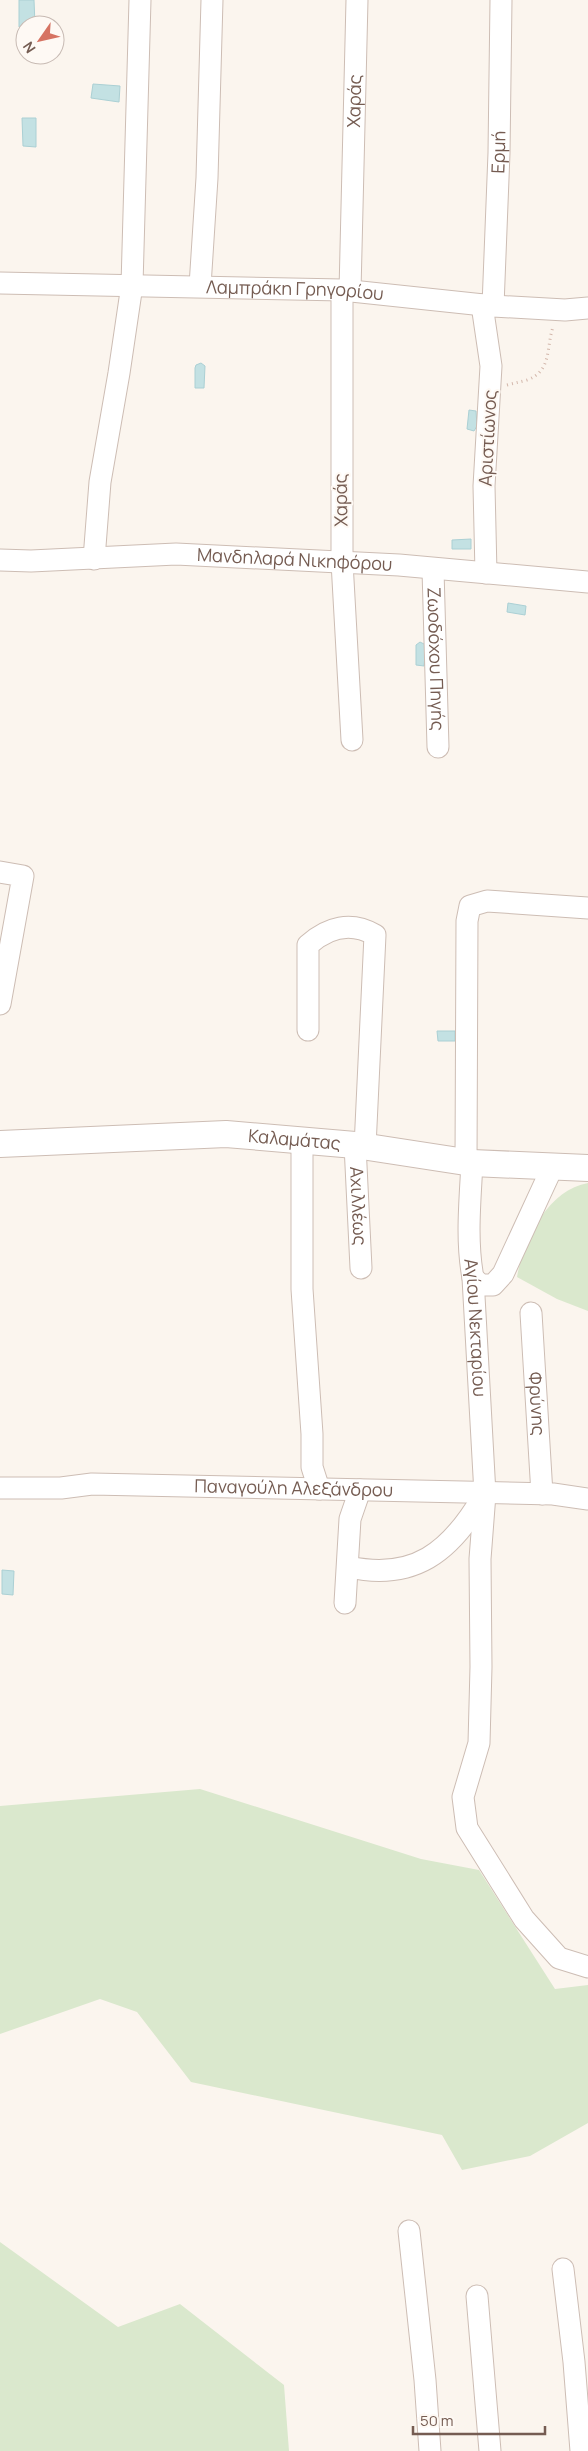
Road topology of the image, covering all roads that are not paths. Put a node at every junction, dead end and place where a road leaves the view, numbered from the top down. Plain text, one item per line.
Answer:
1 (140, 0) edge
2 (212, 0) edge
3 (357, 0) edge
4 (502, 0) edge
5 (0, 283) edge
6 (132, 285) junction
7 (200, 286) junction
8 (346, 291) junction
9 (487, 305) junction
10 (588, 308) edge
11 (94, 559) junction
12 (0, 560) edge
13 (342, 562) junction
14 (433, 570) junction
15 (486, 573) junction
16 (588, 582) edge
17 (352, 740) dead end
18 (438, 747) dead end
19 (0, 872) edge
20 (588, 908) edge
21 (0, 1004) edge
22 (308, 1030) dead end
23 (302, 1139) junction
24 (0, 1144) edge
25 (360, 1146) junction
26 (469, 1163) junction
27 (552, 1168) junction
28 (588, 1168) edge
29 (362, 1268) dead end
30 (474, 1278) junction
31 (531, 1313) dead end
32 (0, 1488) edge
33 (319, 1489) junction
34 (360, 1490) junction
35 (485, 1494) junction
36 (542, 1494) junction
37 (588, 1499) edge
38 (348, 1566) junction
39 (345, 1603) dead end
40 (588, 1967) edge
41 (409, 2231) dead end
42 (563, 2269) dead end
43 (478, 2296) dead end
44 (430, 2451) edge
45 (490, 2451) edge
46 (580, 2451) edge

1 - 6 street
2 - 7 street
3 - 8 street, Χαράς
4 - 9 street, Ερμή
5 - 6 street, Λαμπράκη Γρηγορίου
6 - 7 street, Λαμπράκη Γρηγορίου
6 - 11 street
7 - 8 street, Λαμπράκη Γρηγορίου
8 - 9 street, Λαμπράκη Γρηγορίου
8 - 13 street, Χαράς
9 - 10 street, Λαμπράκη Γρηγορίου
9 - 15 street, Αριστίωνος
11 - 12 street, Μανδηλαρά Νικηφόρου
11 - 13 street, Μανδηλαρά Νικηφόρου
13 - 14 street, Μανδηλαρά Νικηφόρου
13 - 17 street, Χαράς
14 - 15 street, Μανδηλαρά Νικηφόρου
14 - 18 street, Ζωοδόχου Πηγής
15 - 16 street, Μανδηλαρά Νικηφόρου
19 - 21 street
20 - 26 street, Αγίου Νεκταρίου
22 - 25 street, Αχιλλέως
23 - 24 street, Καλαμάτας
23 - 25 street, Καλαμάτας
23 - 33 street
25 - 26 street, Καλαμάτας
25 - 29 street, Αχιλλέως
26 - 27 street, Καλαμάτας
26 - 30 street, Αγίου Νεκταρίου
27 - 28 street, Καλαμάτας
27 - 30 street
30 - 35 street, Αγίου Νεκταρίου
31 - 36 street, Φρύνης
32 - 33 street, Παναγούλη Αλεξάνδρου
33 - 34 street, Παναγούλη Αλεξάνδρου
34 - 35 street, Παναγούλη Αλεξάνδρου
34 - 38 street
35 - 36 street, Παναγούλη Αλεξάνδρου
35 - 38 street
35 - 40 street, Αγίου Νεκταρίου
36 - 37 street, Παναγούλη Αλεξάνδρου
38 - 39 street
41 - 44 street
42 - 46 street
43 - 45 street

